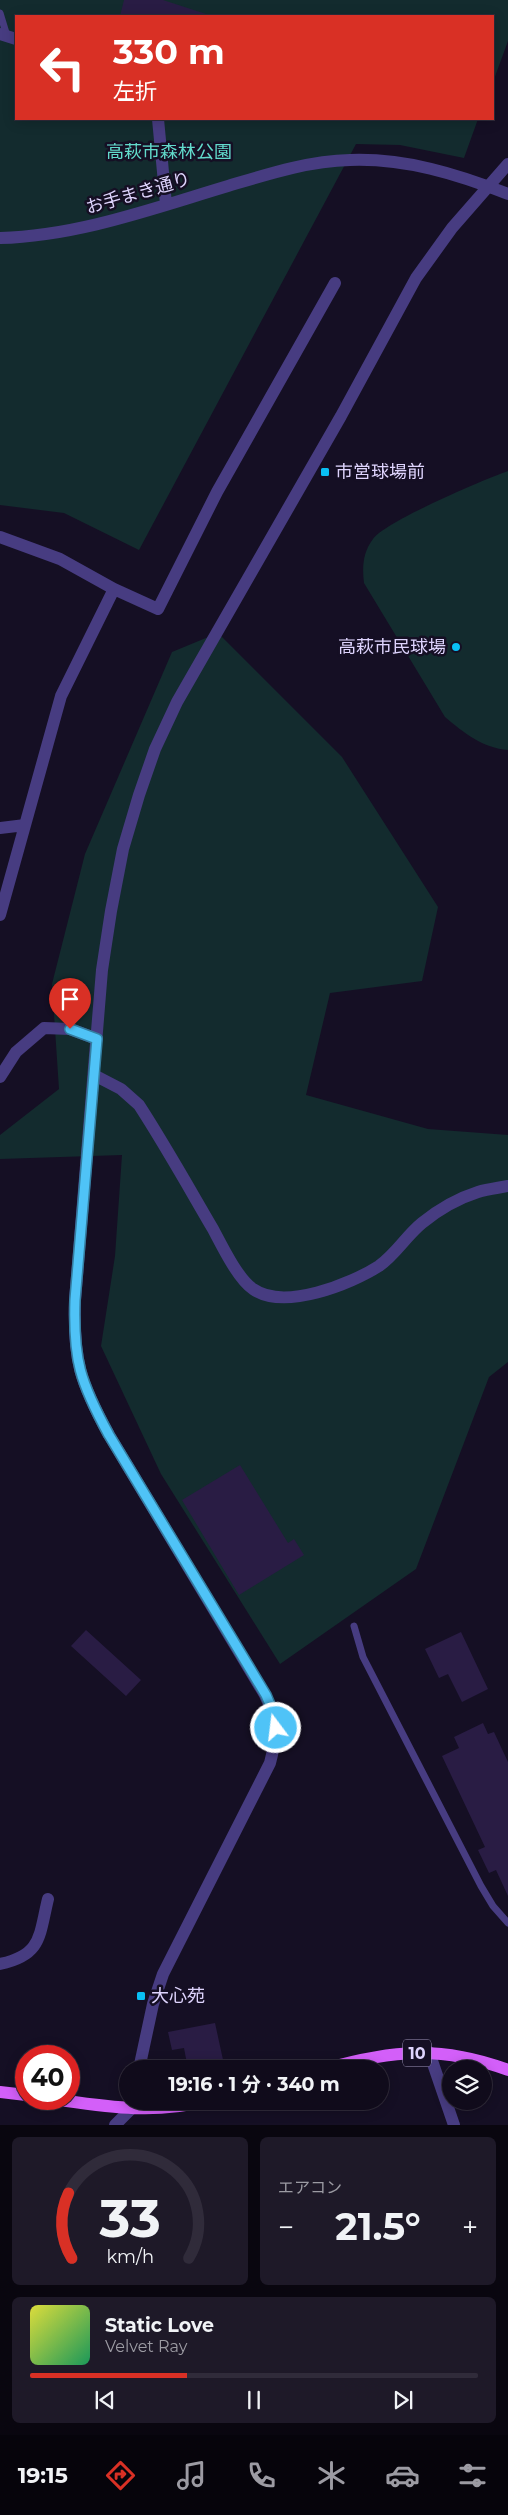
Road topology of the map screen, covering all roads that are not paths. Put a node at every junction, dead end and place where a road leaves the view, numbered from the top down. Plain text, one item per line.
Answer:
1 (0, 13) edge
2 (8, 36) edge
3 (158, 120) edge
4 (508, 164) edge
5 (489, 186) junction
6 (508, 194) edge
7 (166, 204) junction
8 (0, 238) edge
9 (335, 283) dead end
10 (0, 537) edge
11 (114, 589) junction
12 (25, 826) junction
13 (0, 828) edge
14 (0, 915) edge
15 (97, 1039) junction
16 (94, 1075) junction
17 (0, 1077) edge
18 (508, 1186) edge
19 (354, 1626) dead end
20 (48, 1899) dead end
21 (508, 1923) edge
22 (0, 1964) edge
23 (429, 2052) junction
24 (141, 2060) edge
25 (361, 2060) edge
26 (508, 2070) edge
27 (0, 2092) edge
28 (15, 2094) edge
29 (80, 2101) edge
30 (119, 2104) edge
31 (128, 2110) edge
32 (115, 2125) edge
33 (454, 2125) edge

1 - 2 lane
3 - 7 street
4 - 5 street
5 - 6 street, お手まき通り
5 - 7 street, お手まき通り
5 - 15 street
7 - 8 street, お手まき通り
9 - 11 street
10 - 11 street
11 - 12 street
12 - 13 street
12 - 14 street
15 - 16 street
15 - 17 street
16 - 18 street
16 - 24 street
19 - 21 lane
20 - 22 street
23 - 25 main road, 10
23 - 26 main road, 10
23 - 33 street
27 - 28 main road
29 - 30 main road
31 - 32 street

